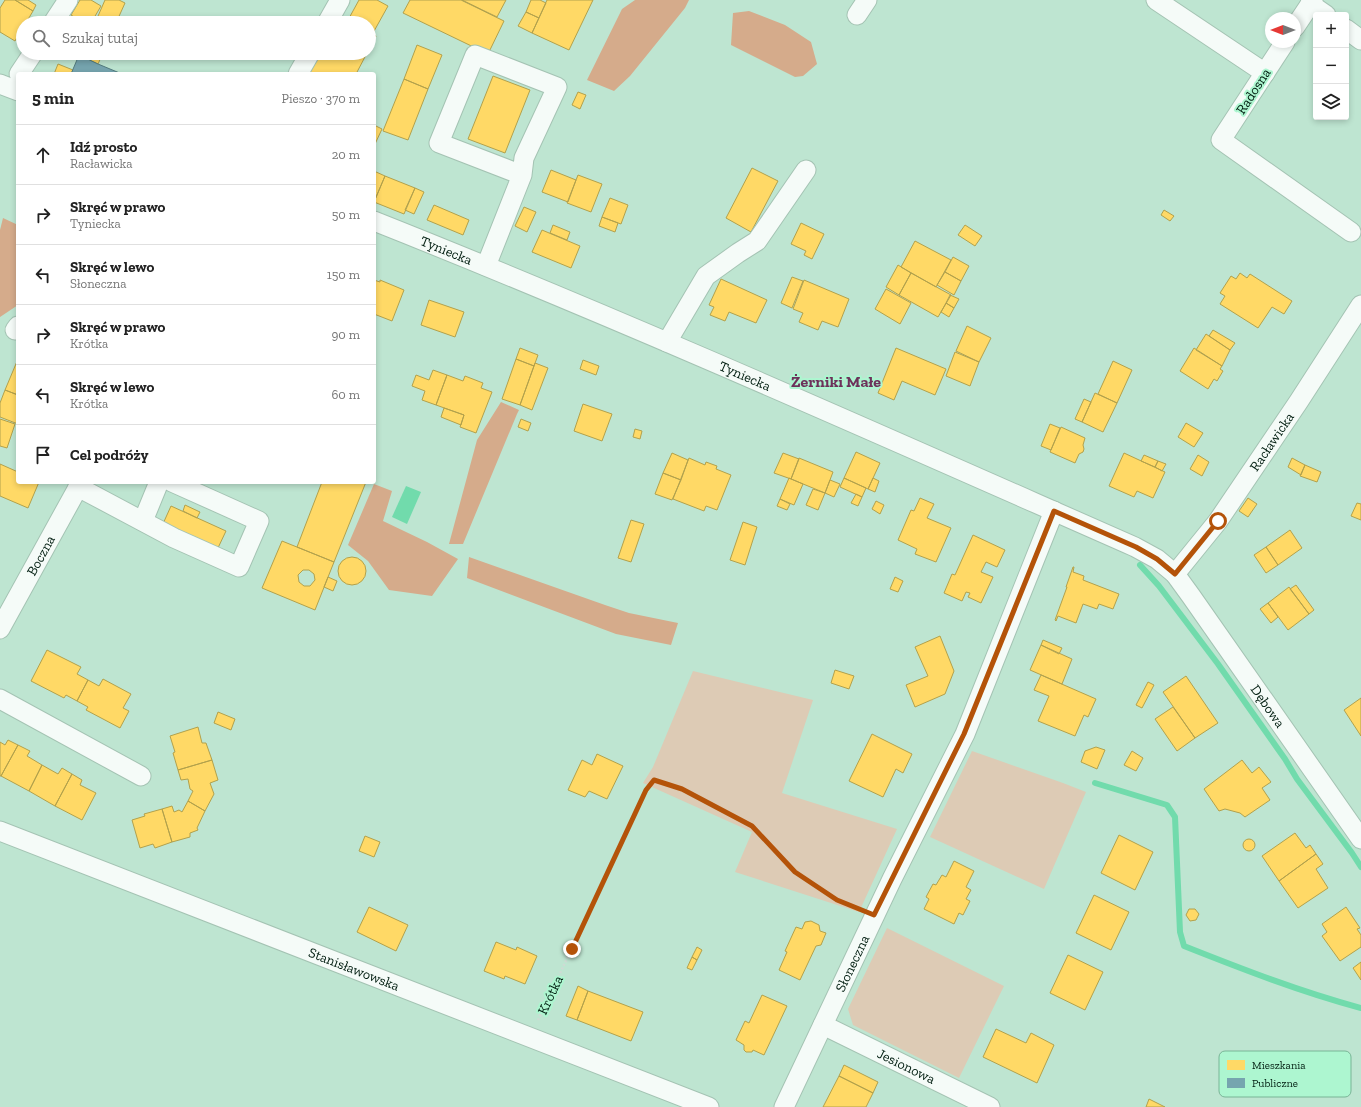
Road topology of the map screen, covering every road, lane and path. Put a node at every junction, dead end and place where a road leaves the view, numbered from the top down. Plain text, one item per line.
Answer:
1 (68, 0) edge
2 (340, 0) edge
3 (1156, 0) edge
4 (1311, 2) edge
5 (1323, 12) edge
6 (58, 16) edge
7 (330, 16) edge
8 (1301, 18) edge
9 (1349, 31) edge
10 (1361, 40) edge
11 (1281, 48) edge
12 (28, 60) edge
13 (306, 60) edge
14 (20, 72) edge
15 (299, 72) edge
16 (1265, 73) junction
17 (806, 170) dead end
18 (522, 175) junction
19 (376, 222) edge
20 (1351, 232) dead end
21 (486, 266) junction
22 (1361, 305) edge
23 (667, 342) junction
24 (80, 484) edge
25 (158, 484) edge
26 (176, 484) edge
27 (1054, 511) junction
28 (143, 521) junction
29 (1175, 574) junction
30 (0, 629) edge
31 (0, 700) edge
32 (141, 776) dead end
33 (0, 831) edge
34 (1361, 839) edge
35 (874, 915) junction
36 (824, 1025) junction
37 (530, 1037) junction
38 (709, 1107) edge
39 (784, 1107) edge
40 (990, 1107) edge

1 - 6 street
2 - 7 street
3 - 16 street
4 - 5 street
4 - 8 street
9 - 10 street
11 - 16 street, Radosna
12 - 14 street
13 - 15 street
16 - 20 street, Radosna
17 - 23 street
18 - 18 street
18 - 21 street
19 - 21 street, Tyniecka
21 - 23 street, Tyniecka
22 - 29 street, Racławicka
23 - 27 street, Tyniecka
24 - 28 street
24 - 30 street, Boczna
25 - 28 street
26 - 28 street
27 - 29 street, Tyniecka
27 - 35 street, Słoneczna
29 - 34 street, Dębowa
31 - 32 street
33 - 37 street, Stanisławowska
35 - 36 street, Słoneczna
35 - 37 path, Krótka
36 - 39 street, Słoneczna
36 - 40 street, Jesionowa
37 - 38 street, Stanisławowska

